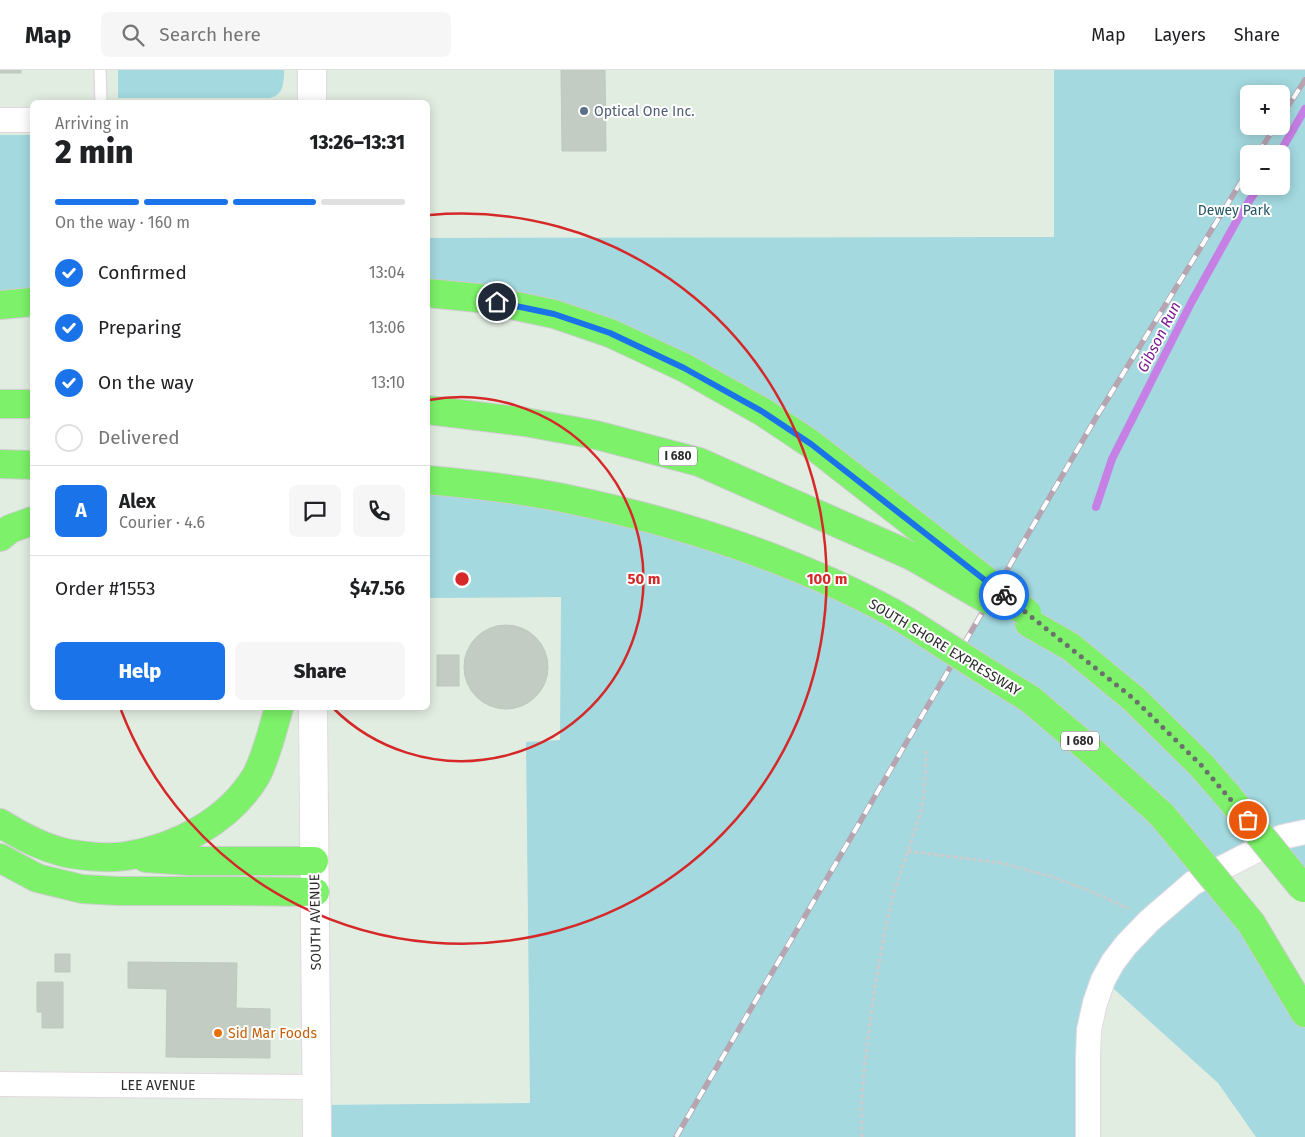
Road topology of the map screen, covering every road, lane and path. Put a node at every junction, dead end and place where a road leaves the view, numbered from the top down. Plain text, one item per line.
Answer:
1 (100, 70) edge
2 (312, 70) edge
3 (101, 100) edge
4 (312, 100) edge
5 (0, 120) edge
6 (30, 120) edge
7 (430, 293) edge
8 (30, 302) edge
9 (0, 304) edge
10 (0, 404) edge
11 (30, 404) edge
12 (430, 410) edge
13 (0, 464) edge
14 (30, 464) edge
15 (430, 480) edge
16 (30, 522) edge
17 (0, 536) edge
18 (1028, 618) junction
19 (278, 710) edge
20 (313, 710) edge
21 (926, 751) dead end
22 (0, 823) edge
23 (1305, 832) edge
24 (908, 850) junction
25 (126, 856) junction
26 (0, 858) edge
27 (314, 862) junction
28 (1304, 890) edge
29 (315, 892) junction
30 (1148, 921) junction
31 (1305, 1013) edge
32 (0, 1084) edge
33 (317, 1087) junction
34 (317, 1137) edge
35 (862, 1137) edge
36 (1088, 1137) edge

1 - 3 lane
2 - 4 main road
5 - 6 street
7 - 18 highway, bridge
8 - 9 highway
10 - 11 highway
12 - 18 highway, I 680, bridge
13 - 14 highway
15 - 31 highway, SOUTH SHORE EXPRESSWAY / I 680, bridge
16 - 17 highway
18 - 28 highway, I 680, bridge
19 - 25 highway
20 - 27 main road, SOUTH AVENUE
21 - 24 path
22 - 25 highway
23 - 30 street
24 - 30 path
24 - 35 path
25 - 27 highway
26 - 29 highway
27 - 29 main road, SOUTH AVENUE
29 - 33 main road, SOUTH AVENUE
30 - 36 street
32 - 33 street, LEE AVENUE
33 - 34 main road, SOUTH AVENUE

